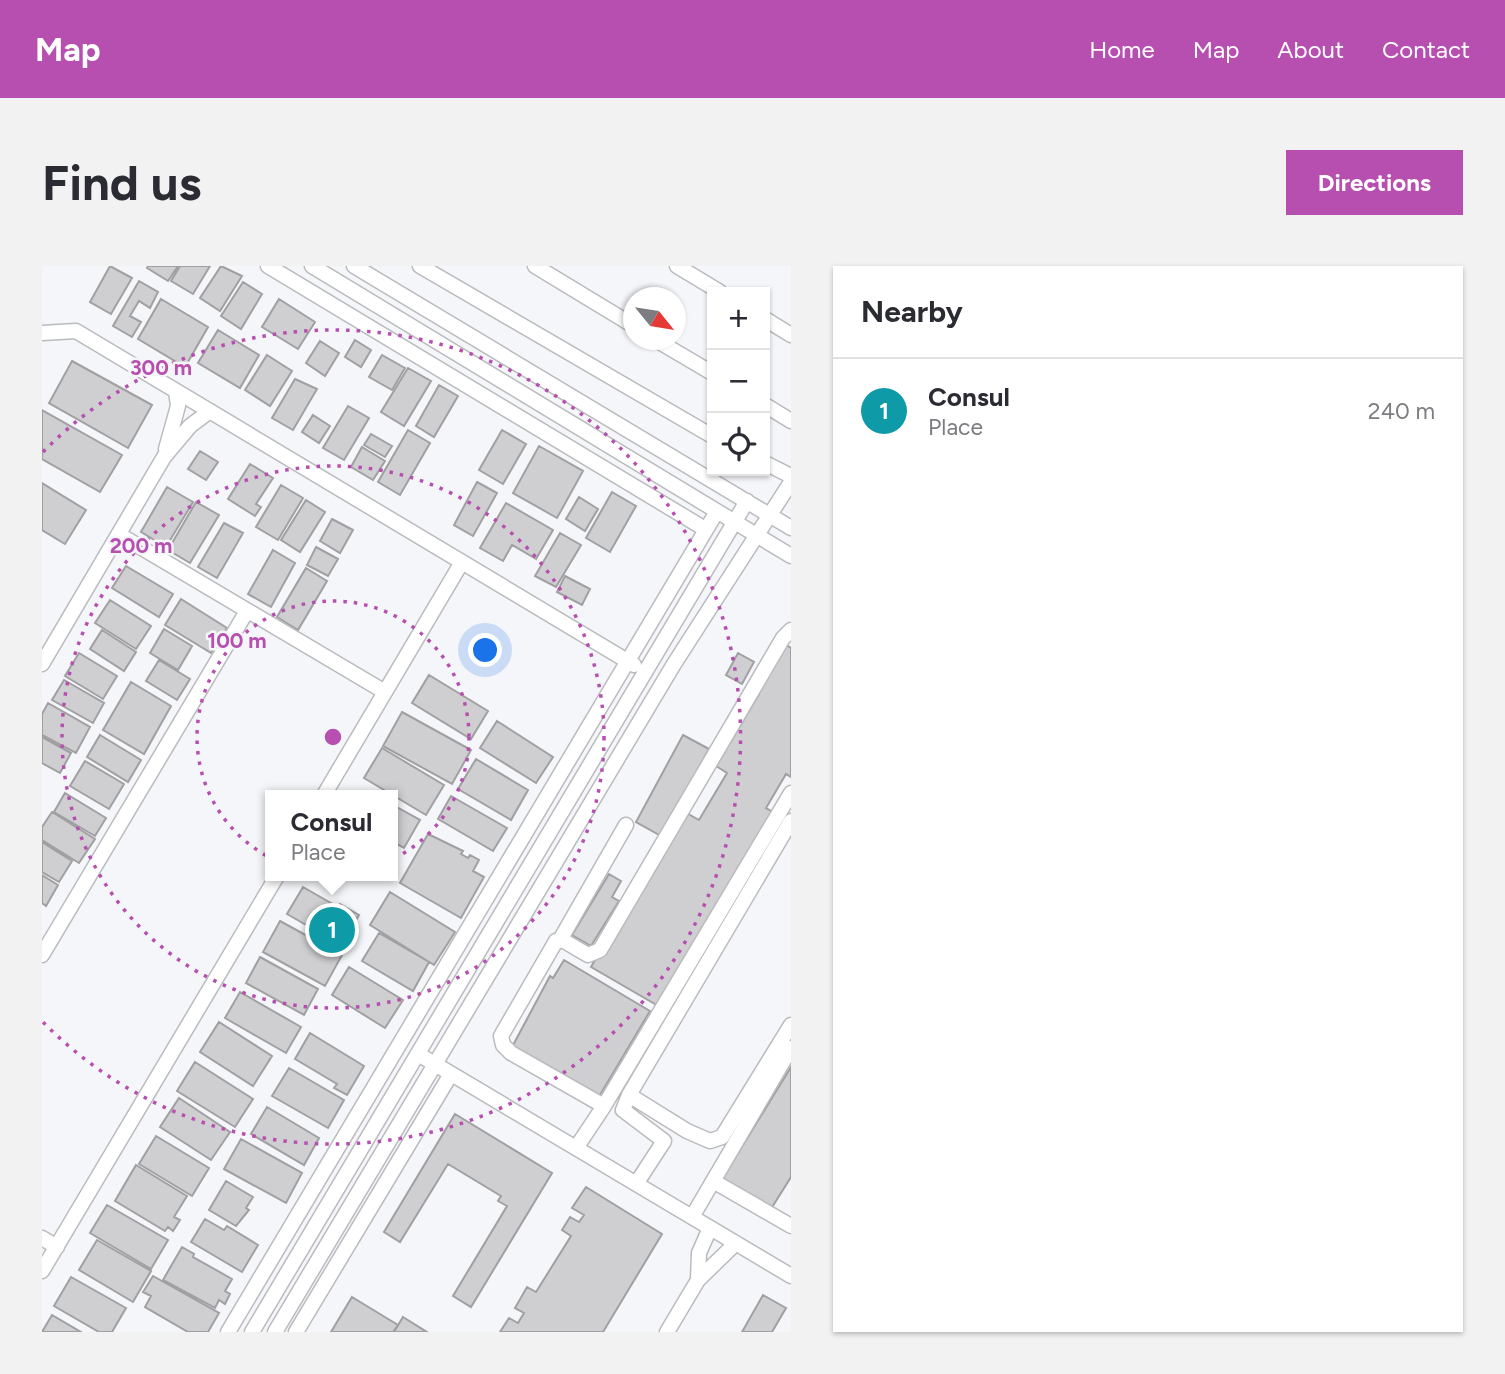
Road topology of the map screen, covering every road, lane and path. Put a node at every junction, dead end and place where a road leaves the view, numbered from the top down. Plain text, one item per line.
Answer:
1 (268, 266) edge
2 (312, 266) edge
3 (354, 266) edge
4 (420, 266) edge
5 (535, 266) edge
6 (677, 266) edge
7 (712, 287) edge
8 (623, 319) edge
9 (770, 322) edge
10 (42, 333) edge
11 (791, 335) edge
12 (673, 350) edge
13 (707, 370) edge
14 (176, 391) junction
15 (770, 408) edge
16 (210, 411) junction
17 (791, 421) edge
18 (707, 433) edge
19 (164, 457) junction
20 (770, 466) edge
21 (791, 476) edge
22 (791, 482) edge
23 (747, 501) junction
24 (716, 513) junction
25 (769, 515) junction
26 (734, 523) junction
27 (791, 528) edge
28 (705, 529) junction
29 (120, 535) junction
30 (756, 536) junction
31 (791, 556) edge
32 (463, 562) junction
33 (247, 611) junction
34 (791, 630) edge
35 (656, 653) junction
36 (627, 661) junction
37 (42, 664) edge
38 (674, 664) junction
39 (645, 672) junction
40 (385, 692) junction
41 (327, 790) edge
42 (791, 793) edge
43 (791, 821) edge
44 (626, 825) dead end
45 (273, 881) edge
46 (560, 940) junction
47 (42, 955) edge
48 (791, 1025) edge
49 (791, 1048) edge
50 (418, 1054) junction
51 (436, 1065) junction
52 (451, 1074) junction
53 (629, 1095) junction
54 (604, 1106) junction
55 (576, 1148) junction
56 (713, 1181) junction
57 (636, 1184) junction
58 (692, 1217) junction
59 (791, 1226) edge
60 (710, 1228) junction
61 (42, 1238) edge
62 (736, 1243) junction
63 (57, 1247) junction
64 (42, 1271) edge
65 (791, 1276) edge
66 (698, 1280) junction
67 (228, 1332) edge
68 (252, 1332) edge
69 (275, 1332) edge
70 (296, 1332) edge
71 (667, 1332) edge

1 - 28 street
2 - 24 street
3 - 23 street
4 - 18 street
5 - 8 street
6 - 7 street
9 - 11 street
10 - 14 street
12 - 13 street
14 - 16 street
14 - 19 street
15 - 17 street
16 - 19 street
16 - 32 street
19 - 29 street
20 - 21 street
22 - 25 street
23 - 25 street
23 - 26 street
24 - 26 street
24 - 28 street
25 - 27 street
25 - 30 street
26 - 30 street
26 - 35 street
28 - 36 street
29 - 33 street
29 - 37 street
30 - 31 street
30 - 38 street
32 - 36 street
32 - 40 street
33 - 40 street
33 - 47 street
34 - 46 street
35 - 38 street
35 - 39 street
36 - 39 street
36 - 67 street
38 - 51 street
39 - 50 street
40 - 41 street
42 - 54 street
43 - 53 street
44 - 46 street
45 - 63 street
46 - 54 street
48 - 53 street
49 - 56 street
50 - 51 street
50 - 68 street
51 - 52 street
51 - 69 street
52 - 55 street
52 - 70 street
53 - 57 street
54 - 55 street
55 - 57 street
56 - 58 street
56 - 59 street
57 - 58 street
58 - 60 street
60 - 62 street
60 - 66 street
61 - 63 street
62 - 65 street
62 - 66 street
63 - 64 street
66 - 71 street

